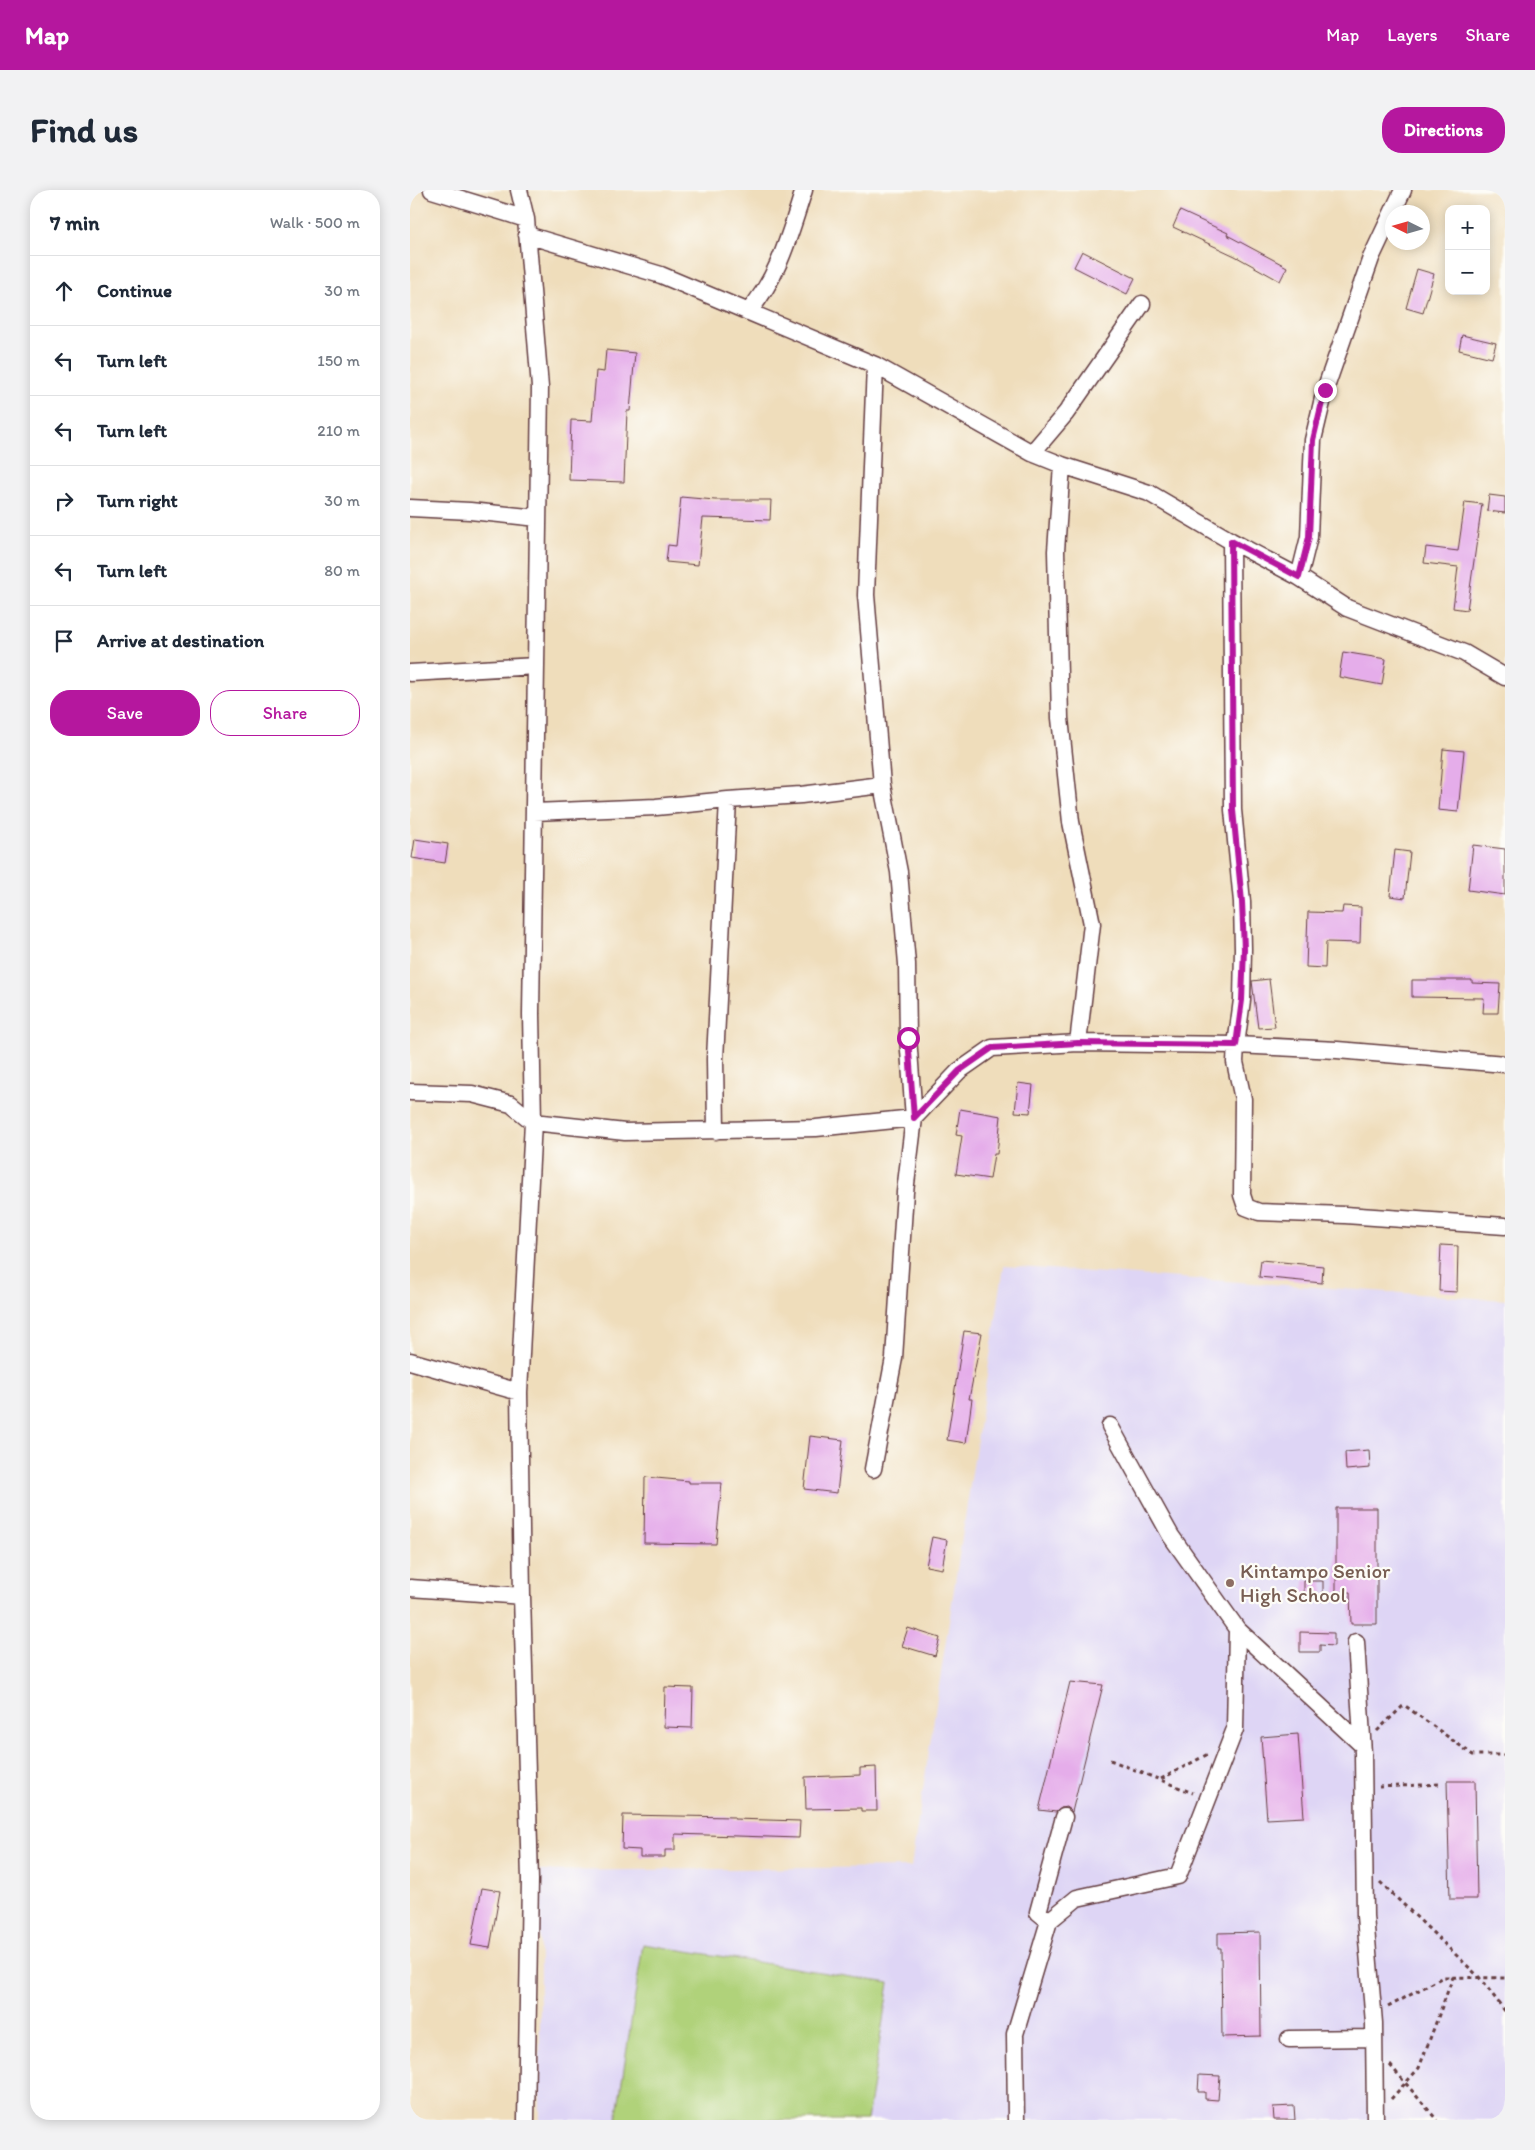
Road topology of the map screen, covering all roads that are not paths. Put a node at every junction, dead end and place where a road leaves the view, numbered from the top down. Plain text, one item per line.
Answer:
1 (432, 190) edge
2 (519, 190) edge
3 (804, 190) edge
4 (1403, 190) edge
5 (526, 218) junction
6 (527, 235) junction
7 (1142, 304) dead end
8 (748, 312) junction
9 (875, 366) junction
10 (1032, 453) junction
11 (1062, 465) junction
12 (410, 508) edge
13 (538, 518) junction
14 (1231, 541) junction
15 (1299, 577) junction
16 (536, 666) junction
17 (410, 673) edge
18 (1505, 677) edge
19 (882, 785) junction
20 (728, 800) junction
21 (534, 812) junction
22 (1078, 1043) junction
23 (1236, 1045) junction
24 (1505, 1064) edge
25 (410, 1092) edge
26 (914, 1118) junction
27 (533, 1122) junction
28 (716, 1131) junction
29 (1505, 1226) edge
30 (410, 1361) edge
31 (519, 1392) junction
32 (1110, 1426) dead end
33 (873, 1469) dead end
34 (410, 1588) edge
35 (522, 1596) junction
36 (1237, 1629) junction
37 (1356, 1642) dead end
38 (1362, 1746) junction
39 (1064, 1817) dead end
40 (1049, 1920) junction
41 (1289, 2039) dead end
42 (1374, 2043) junction
43 (1375, 2118) edge
44 (526, 2120) edge
45 (1016, 2120) edge

1 - 5 street
2 - 5 street
3 - 8 street
4 - 15 street
5 - 6 street
6 - 8 street
6 - 13 street
7 - 10 street
8 - 9 street
9 - 10 street
9 - 19 street
10 - 11 street
11 - 14 street
11 - 22 street
12 - 13 street
13 - 16 street
14 - 15 street
14 - 23 street
15 - 18 street
16 - 17 street
16 - 21 street
19 - 20 street
19 - 26 street
20 - 21 street
20 - 28 street
21 - 27 street
22 - 23 street
22 - 26 street
23 - 24 street
23 - 29 street
25 - 27 street
26 - 28 street
26 - 33 street
27 - 28 street
27 - 31 street
30 - 31 street
31 - 35 street
32 - 36 street
34 - 35 street
35 - 44 street
36 - 38 street
36 - 40 street
37 - 38 street
38 - 42 street
39 - 40 street
40 - 45 street
41 - 42 street
42 - 43 street

